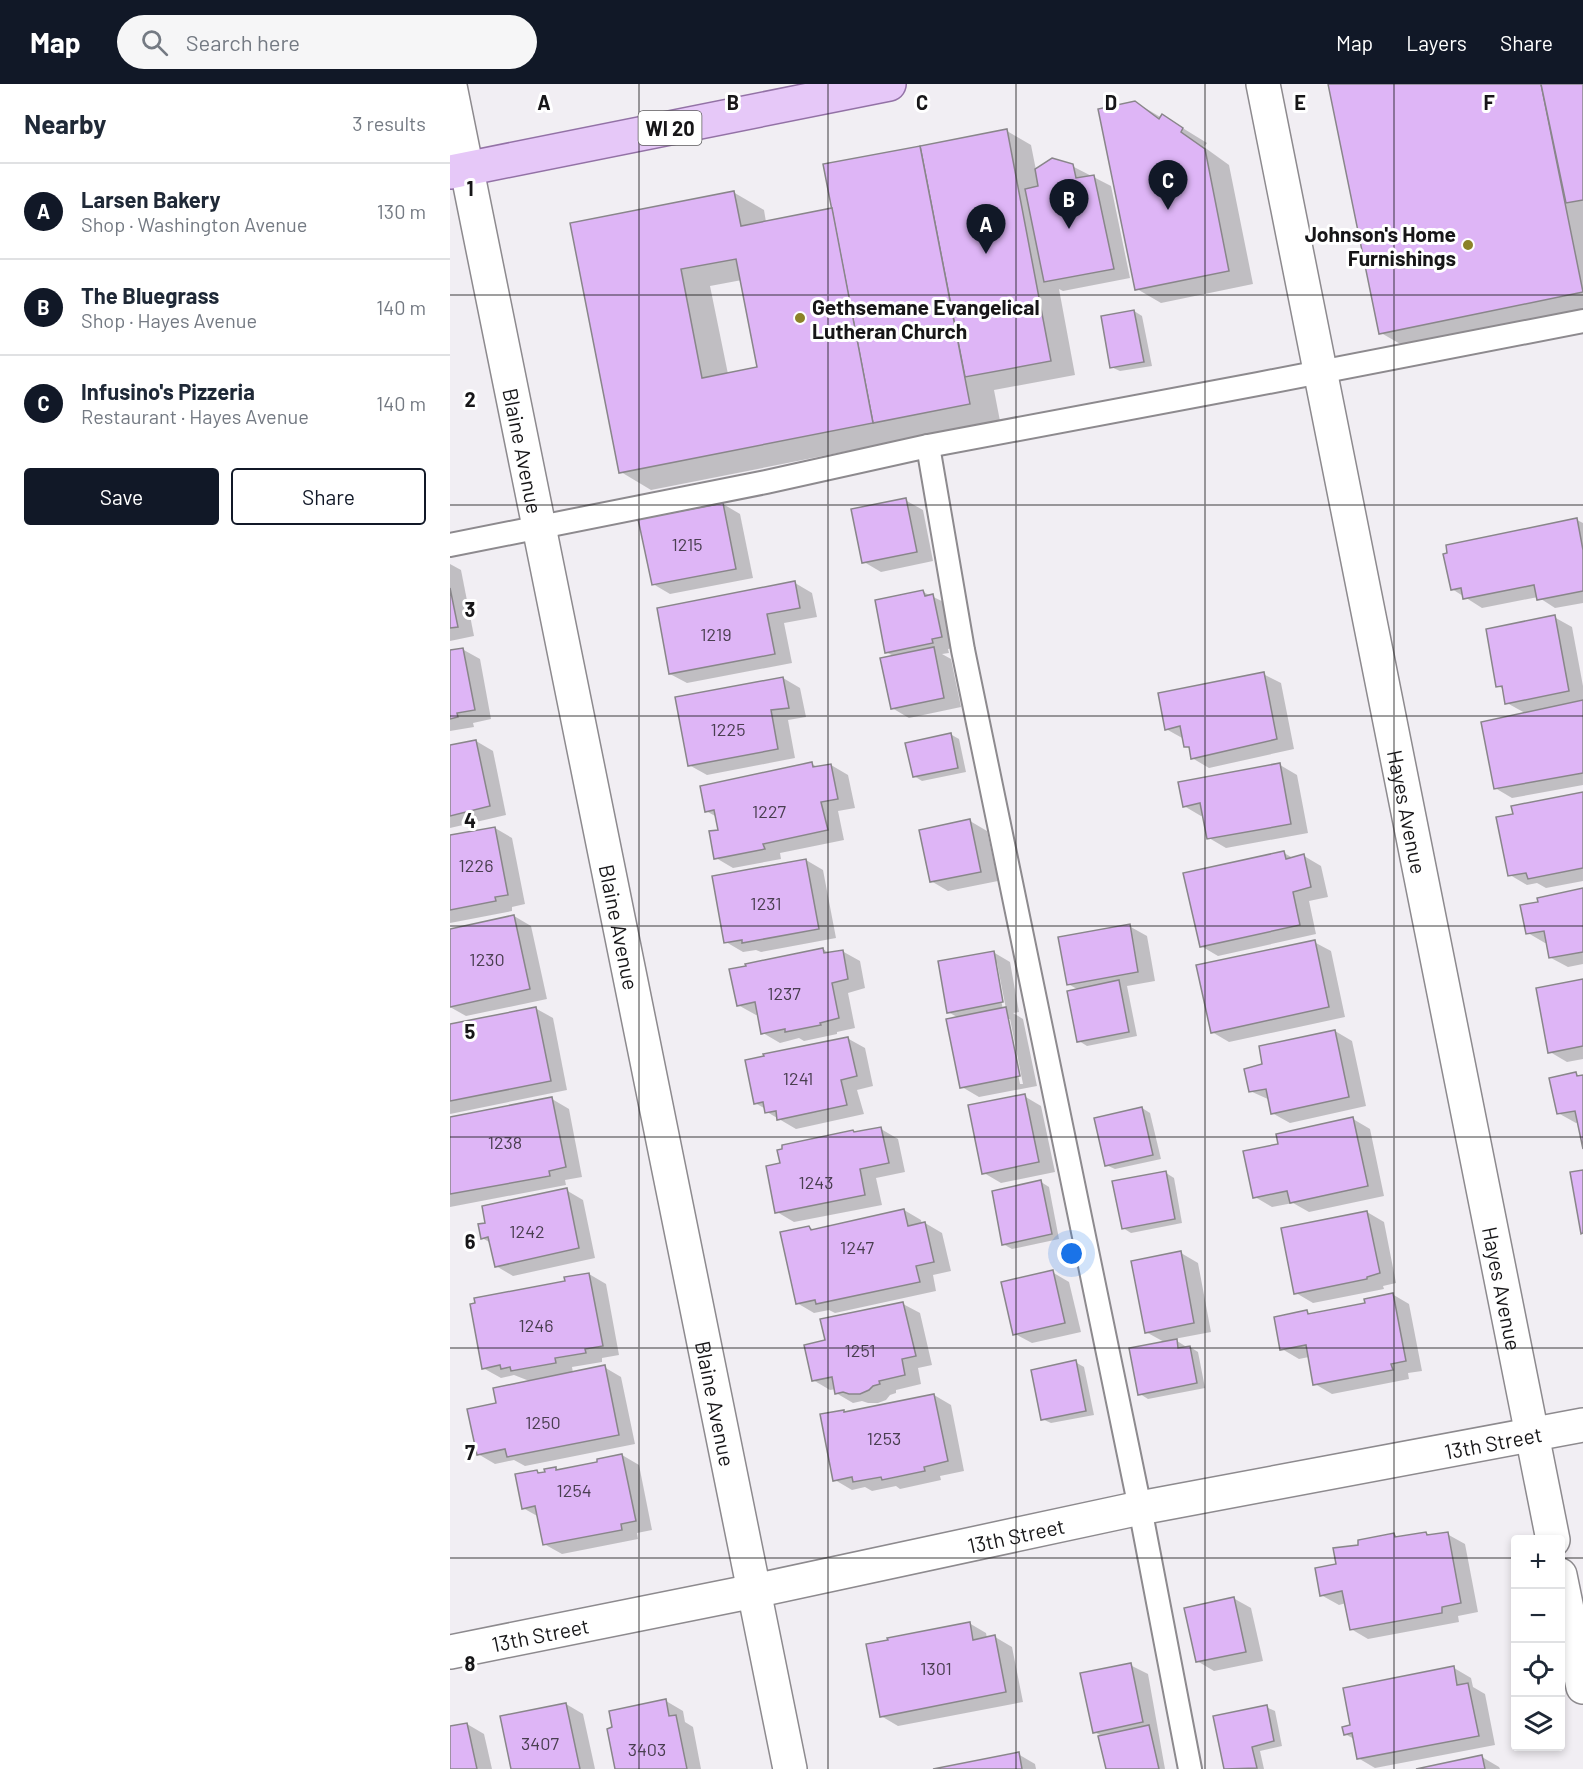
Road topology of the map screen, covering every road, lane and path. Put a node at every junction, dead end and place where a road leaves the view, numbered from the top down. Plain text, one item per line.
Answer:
1 (889, 84) edge
2 (1263, 84) edge
3 (450, 86) edge
4 (458, 171) edge
5 (1583, 321) edge
6 (1321, 372) junction
7 (928, 446) junction
8 (539, 527) junction
9 (450, 545) edge
10 (1583, 1425) edge
11 (1533, 1435) junction
12 (1140, 1508) junction
13 (1552, 1535) edge
14 (1563, 1589) edge
15 (754, 1591) junction
16 (450, 1652) edge
17 (1583, 1687) edge
18 (790, 1769) edge
19 (1190, 1769) edge

1 - 4 main road, WI 20
2 - 6 street, Hayes Avenue
3 - 4 street, Blaine Avenue
4 - 8 street, Blaine Avenue
5 - 6 lane
6 - 7 lane
6 - 11 street, Hayes Avenue
7 - 8 lane
7 - 12 lane
8 - 9 lane
8 - 15 street, Blaine Avenue
10 - 11 street, 13th Street
11 - 12 street, 13th Street
11 - 13 street, Hayes Avenue
12 - 15 street, 13th Street
12 - 19 lane
14 - 17 street
15 - 16 street, 13th Street
15 - 18 street, Blaine Avenue

